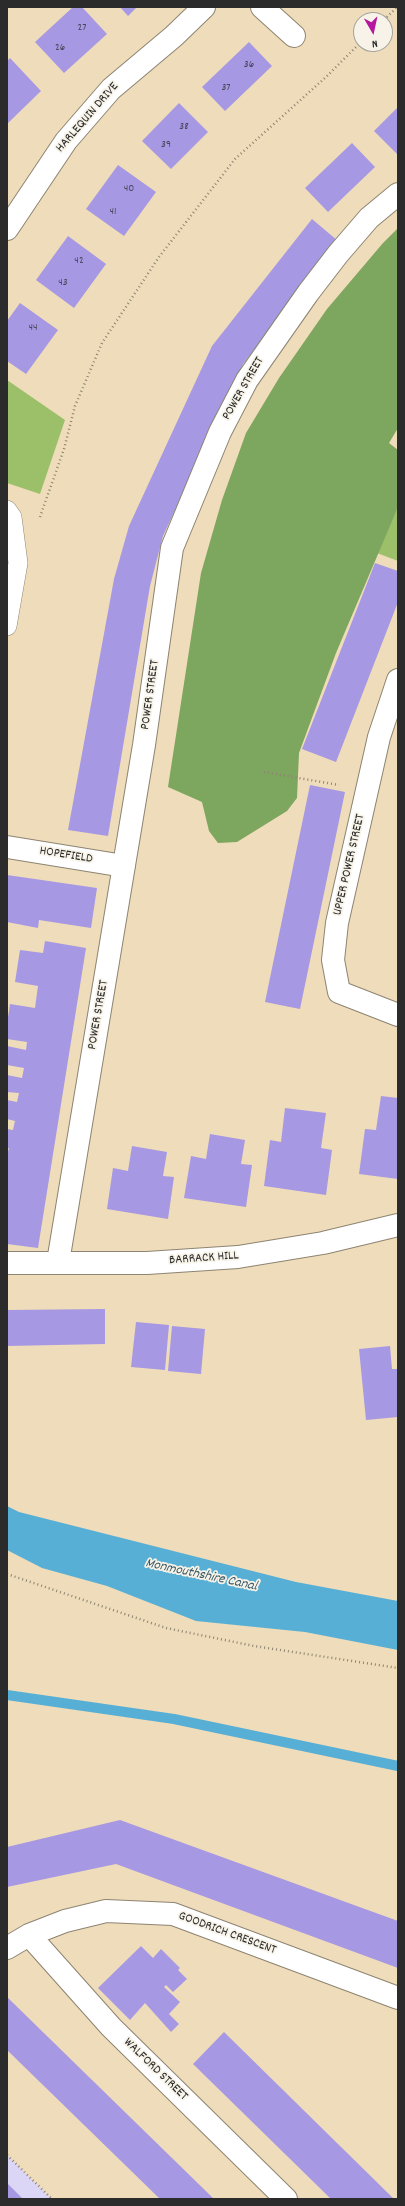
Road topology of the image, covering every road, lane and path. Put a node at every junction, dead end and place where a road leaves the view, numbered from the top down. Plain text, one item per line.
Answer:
1 (204, 7) edge
2 (262, 7) edge
3 (294, 36) dead end
4 (353, 50) edge
5 (398, 194) edge
6 (7, 229) edge
7 (7, 510) edge
8 (39, 520) dead end
9 (7, 626) edge
10 (398, 680) edge
11 (264, 772) dead end
12 (367, 790) junction
13 (7, 847) edge
14 (124, 866) junction
15 (398, 1015) edge
16 (398, 1225) edge
17 (58, 1262) junction
18 (7, 1263) edge
19 (7, 1574) edge
20 (398, 1668) edge
21 (29, 1935) junction
22 (7, 1948) edge
23 (398, 1998) edge
24 (7, 2155) edge
25 (52, 2199) edge
26 (286, 2199) edge

1 - 6 street, HARLEQUIN DRIVE
2 - 3 street
4 - 8 path
5 - 14 street, POWER STREET
7 - 9 lane
10 - 12 street, UPPER POWER STREET
11 - 12 path
12 - 15 street, UPPER POWER STREET
13 - 14 street, HOPEFIELD
14 - 17 street, POWER STREET
16 - 17 street, BARRACK HILL
17 - 18 street, BARRACK HILL
19 - 20 path
21 - 22 street, GOODRICH CRESCENT
21 - 23 street, GOODRICH CRESCENT
21 - 26 street, WALFORD STREET
24 - 25 path

